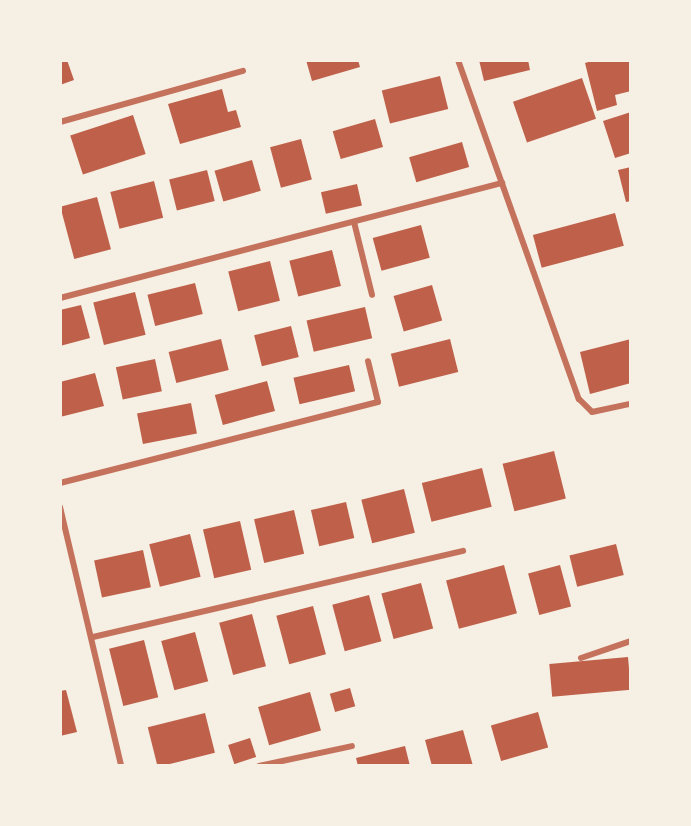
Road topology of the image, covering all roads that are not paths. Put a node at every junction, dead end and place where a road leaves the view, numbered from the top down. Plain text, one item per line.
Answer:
1 (458, 60) edge
2 (243, 71) dead end
3 (60, 122) edge
4 (502, 183) junction
5 (354, 222) junction
6 (372, 295) dead end
7 (60, 298) edge
8 (368, 361) dead end
9 (631, 404) edge
10 (60, 483) edge
11 (60, 507) edge
12 (463, 551) dead end
13 (93, 637) junction
14 (631, 642) edge
15 (581, 658) dead end
16 (352, 746) dead end
17 (122, 766) edge
18 (259, 766) edge

1 - 4 street
2 - 3 street
4 - 5 street
4 - 9 street
5 - 6 street
5 - 7 street
8 - 10 street
11 - 13 street
12 - 13 street
13 - 17 street
14 - 15 street
16 - 18 street

